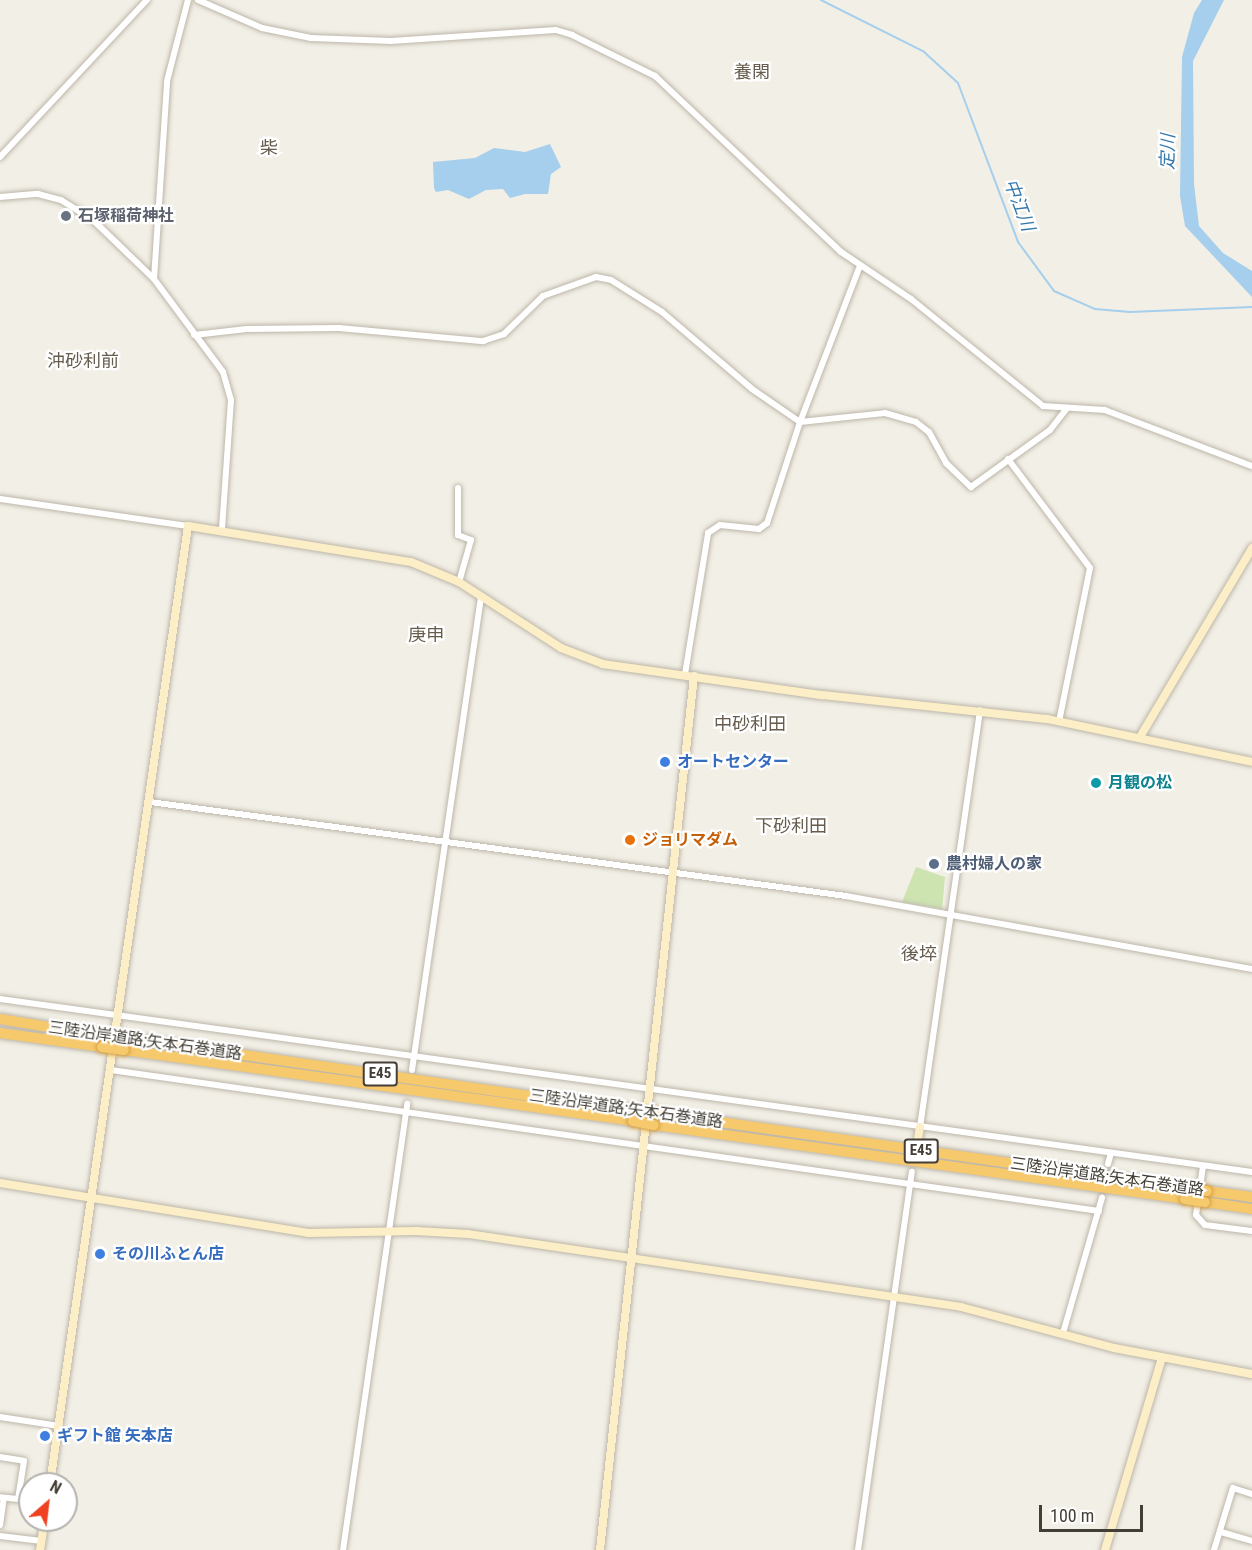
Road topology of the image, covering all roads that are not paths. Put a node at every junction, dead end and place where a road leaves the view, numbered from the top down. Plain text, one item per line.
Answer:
1 (147, 0) edge
2 (188, 0) edge
3 (198, 0) edge
4 (0, 157) edge
5 (0, 197) edge
6 (860, 266) junction
7 (154, 279) junction
8 (194, 335) junction
9 (1067, 408) junction
10 (800, 422) junction
11 (1008, 459) junction
12 (1252, 466) edge
13 (458, 488) dead end
14 (0, 499) edge
15 (188, 526) junction
16 (222, 530) junction
17 (1252, 549) edge
18 (459, 582) junction
19 (481, 597) junction
20 (684, 674) junction
21 (694, 676) junction
22 (980, 710) junction
23 (1059, 722) junction
24 (1140, 737) junction
25 (1252, 762) edge
26 (150, 802) junction
27 (445, 841) junction
28 (671, 872) junction
29 (949, 914) junction
30 (1252, 969) edge
31 (0, 999) edge
32 (118, 1016) junction
33 (0, 1019) edge
34 (0, 1033) edge
35 (103, 1041) junction
36 (413, 1058) junction
37 (111, 1070) junction
38 (412, 1070) dead end
39 (648, 1088) junction
40 (406, 1108) junction
41 (634, 1116) junction
42 (920, 1127) junction
43 (918, 1139) dead end
44 (642, 1145) junction
45 (1111, 1153) junction
46 (1108, 1164) tunnel mouth
47 (1203, 1166) junction
48 (912, 1172) dead end
49 (1252, 1172) edge
50 (0, 1183) edge
51 (909, 1185) junction
52 (1206, 1196) junction
53 (92, 1197) junction
54 (1252, 1197) edge
55 (1102, 1198) tunnel mouth
56 (1252, 1209) edge
57 (1099, 1211) junction
58 (1252, 1231) edge
59 (388, 1233) junction
60 (630, 1259) junction
61 (894, 1297) junction
62 (1063, 1333) junction
63 (1162, 1358) junction
64 (1252, 1374) edge
65 (0, 1417) edge
66 (59, 1426) junction
67 (0, 1457) edge
68 (52, 1472) edge
69 (1252, 1494) edge
70 (2, 1497) edge
71 (0, 1525) edge
72 (1221, 1532) junction
73 (0, 1536) edge
74 (1252, 1541) edge
75 (41, 1545) edge
76 (343, 1550) edge
77 (600, 1550) edge
78 (858, 1550) edge
79 (1106, 1550) edge
80 (1214, 1550) edge

1 - 4 street
2 - 7 street
3 - 6 street
5 - 7 street
6 - 9 street
6 - 10 street
7 - 8 street
8 - 10 street
8 - 16 street
9 - 11 street
9 - 12 street
10 - 11 street
10 - 20 street
11 - 23 street
13 - 18 street
14 - 15 street
15 - 16 street
15 - 26 street
16 - 18 street
17 - 24 street
18 - 19 street
19 - 20 street
19 - 27 street
20 - 21 street
21 - 22 street
21 - 28 street
22 - 23 street
22 - 29 street
23 - 24 street
24 - 25 street
26 - 27 street
26 - 32 street
27 - 28 street
27 - 36 street
28 - 29 street
28 - 39 street
29 - 30 street
29 - 42 street
31 - 32 street
32 - 36 street
32 - 37 street
33 - 35 highway, 三陸沿岸道路;矢本石巻道路 / E45
34 - 35 highway, 三陸沿岸道路;矢本石巻道路 / E45
35 - 41 highway, 三陸沿岸道路;矢本石巻道路 / E45, bridge
35 - 41 highway, 三陸沿岸道路;矢本石巻道路 / E45, bridge
36 - 38 street
36 - 39 street
37 - 40 street
37 - 53 street
39 - 42 street
39 - 44 street
40 - 44 street
40 - 59 street
41 - 52 highway, 三陸沿岸道路;矢本石巻道路 / E45, bridge
42 - 43 street
42 - 45 street
44 - 51 street
44 - 60 street
45 - 46 street
45 - 47 street
47 - 49 street
47 - 58 street
48 - 51 street
50 - 53 street
51 - 57 street
51 - 61 street
52 - 54 highway, 三陸沿岸道路;矢本石巻道路 / E45
52 - 56 highway, 三陸沿岸道路;矢本石巻道路 / E45
53 - 59 street
53 - 66 street
55 - 57 street
57 - 62 street
59 - 60 street
59 - 76 street
60 - 61 street
60 - 77 street
61 - 62 street
61 - 78 street
62 - 63 street
63 - 64 street
63 - 79 street
65 - 66 street
66 - 68 street
67 - 70 street
69 - 72 street
70 - 71 street
72 - 74 street
72 - 80 street
73 - 75 street

